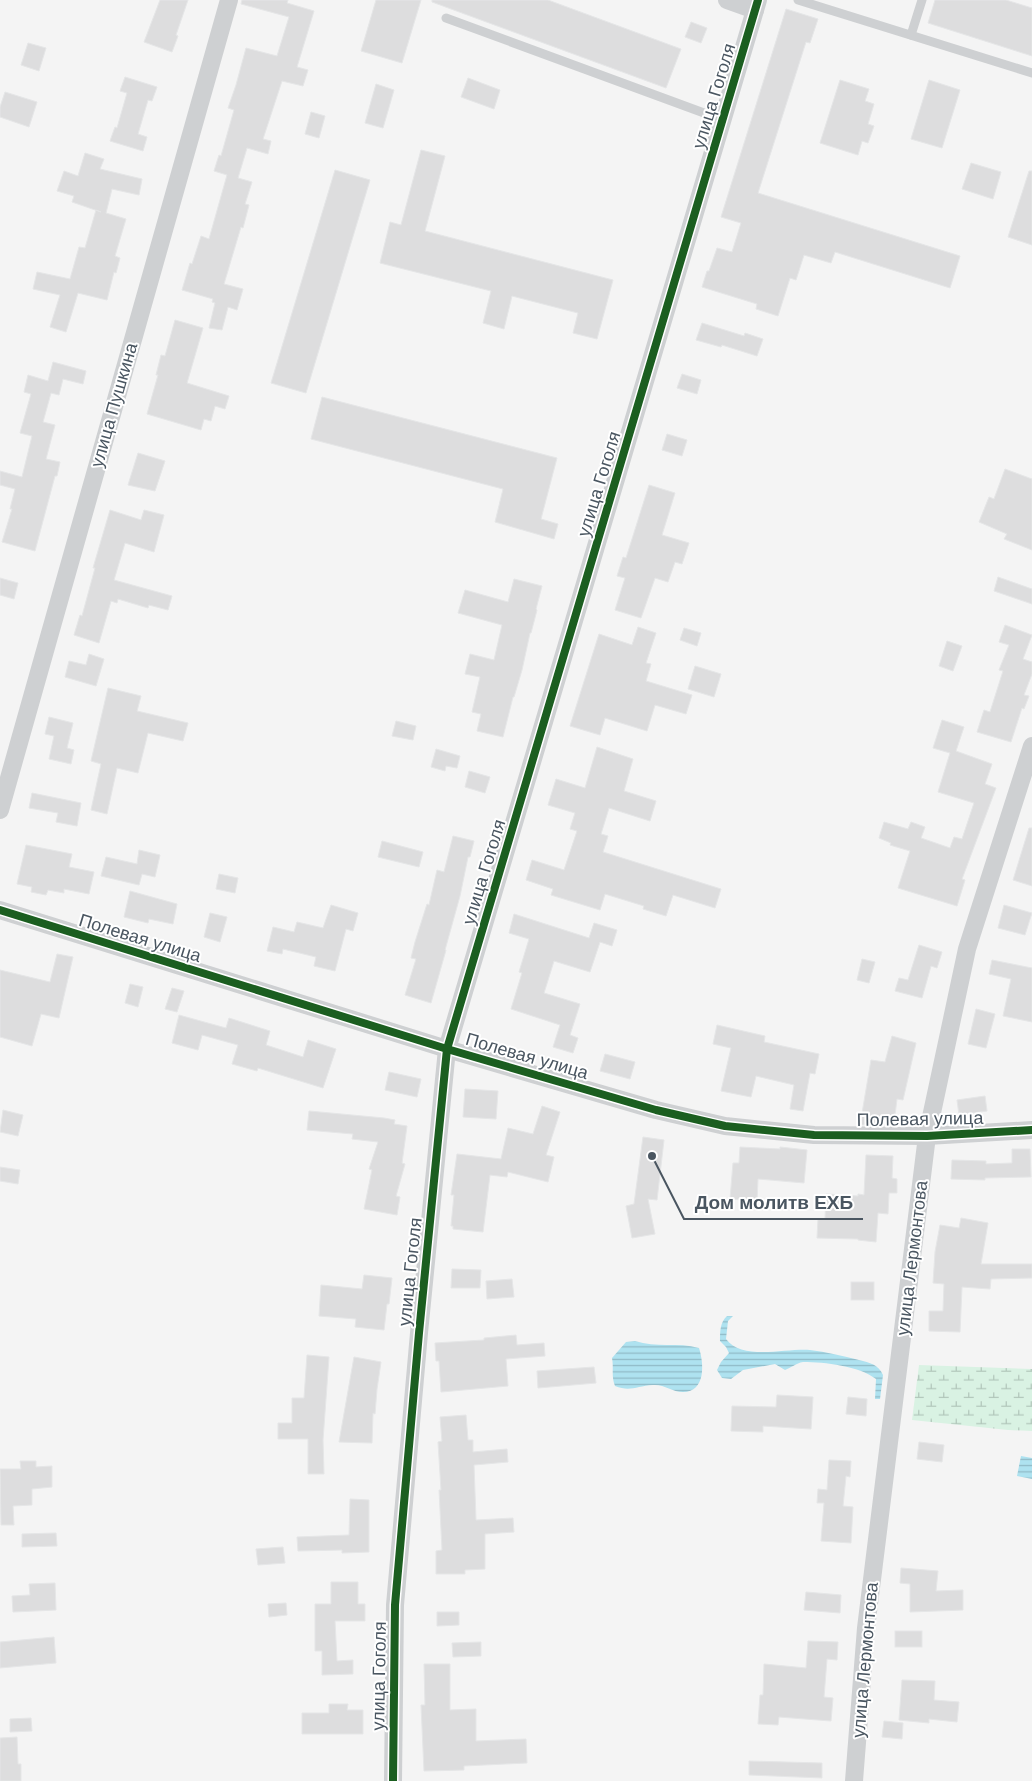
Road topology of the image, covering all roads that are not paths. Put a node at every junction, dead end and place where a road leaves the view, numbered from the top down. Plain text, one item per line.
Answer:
1 (229, 0) edge
2 (727, 0) edge
3 (798, 0) edge
4 (922, 0) edge
5 (757, 5) edge
6 (446, 18) dead end
7 (911, 35) junction
8 (1032, 73) edge
9 (723, 120) junction
10 (1032, 746) edge
11 (0, 810) edge
12 (0, 910) edge
13 (447, 1049) junction
14 (1032, 1130) edge
15 (927, 1136) junction
16 (393, 1781) edge
17 (854, 1781) edge

1 - 11 street, улица Пушкина
2 - 5 street
3 - 7 lane
4 - 7 lane
5 - 9 street, улица Гоголя
6 - 9 lane
7 - 8 lane
9 - 13 street, улица Гоголя
10 - 15 street, улица Лермонтова
12 - 13 street, Полевая улица
13 - 15 street, Полевая улица
13 - 16 street, улица Гоголя
14 - 15 street, Полевая улица
15 - 17 street, улица Лермонтова

